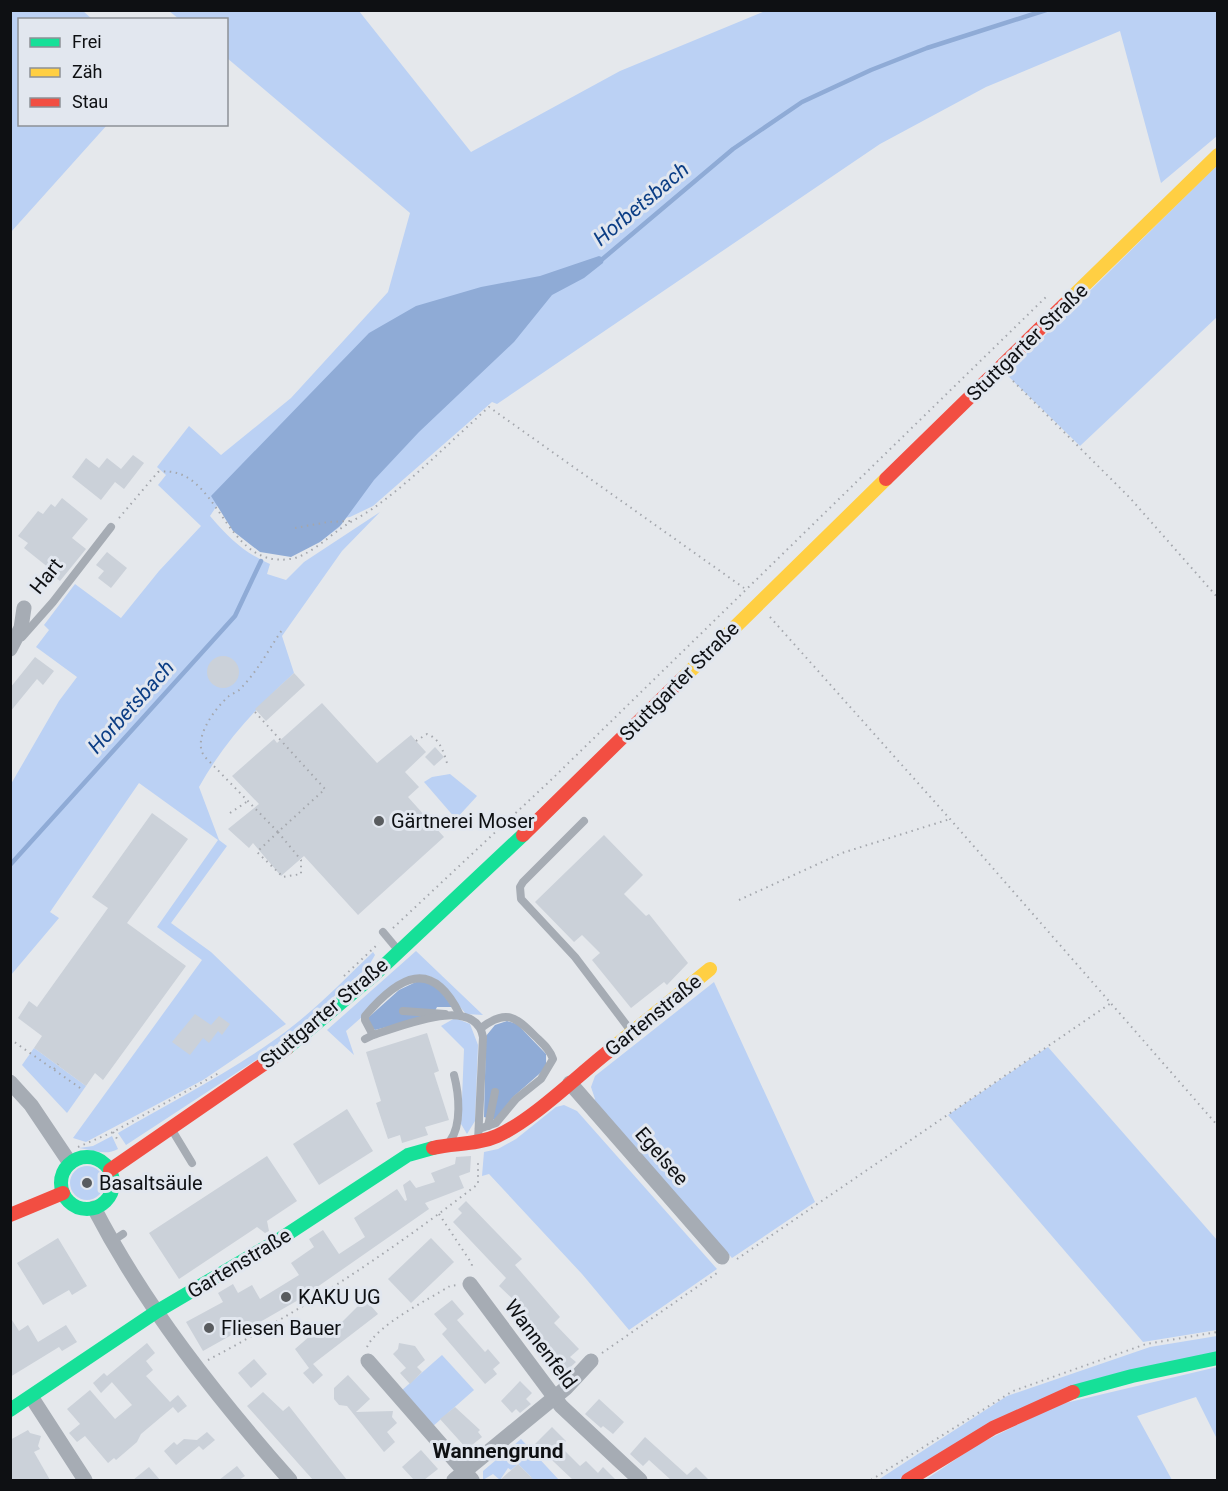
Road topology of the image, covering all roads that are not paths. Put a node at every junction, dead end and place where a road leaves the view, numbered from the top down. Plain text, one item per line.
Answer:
1 (1218, 155) edge
2 (111, 527) road end
3 (24, 608) dead end
4 (10, 649) edge
5 (584, 820) dead end
6 (385, 934) road end
7 (398, 950) junction
8 (710, 969) dead end
9 (403, 1011) dead end
10 (447, 1014) junction
11 (460, 1015) junction
12 (481, 1028) junction
13 (632, 1032) junction
14 (372, 1035) junction
15 (365, 1039) dead end
16 (454, 1075) dead end
17 (10, 1082) edge
18 (570, 1083) junction
19 (495, 1092) dead end
20 (488, 1126) junction
21 (171, 1129) junction
22 (478, 1135) junction
23 (447, 1144) junction
24 (66, 1158) junction
25 (192, 1163) dead end
26 (110, 1170) junction
27 (63, 1193) junction
28 (94, 1208) junction
29 (10, 1215) edge
30 (726, 1263) road end
31 (470, 1284) road end
32 (156, 1312) junction
33 (1218, 1358) edge
34 (368, 1361) road end
35 (591, 1361) road end
36 (555, 1397) junction
37 (32, 1398) junction
38 (10, 1410) edge
39 (463, 1478) edge
40 (85, 1480) edge
41 (290, 1480) edge
42 (640, 1480) edge
43 (908, 1480) edge

1 - 7 street, Stuttgarter Straße
2 - 4 lane, Hart
3 - 4 street, Hart
5 - 13 lane
6 - 7 lane
7 - 21 street, Stuttgarter Straße
8 - 13 street, Gartenstraße
9 - 10 lane
10 - 11 lane
10 - 14 lane
11 - 12 lane
11 - 14 lane
12 - 20 lane
12 - 22 lane
13 - 18 street, Gartenstraße
14 - 15 lane
16 - 23 lane
17 - 24 street
18 - 22 street, Gartenstraße
18 - 30 street, Egelsee
19 - 20 lane
20 - 22 lane
21 - 25 lane
21 - 26 street, Stuttgarter Straße
22 - 23 street, Gartenstraße
23 - 32 street, Gartenstraße
24 - 26 street
24 - 27 street
26 - 28 street
27 - 28 street
27 - 29 street
28 - 32 street
31 - 36 street, Wannenfeld
32 - 37 street, Gartenstraße
32 - 41 street
33 - 43 street
34 - 39 street
35 - 36 street
36 - 39 street
36 - 42 street, Wannenfeld
37 - 38 street, Gartenstraße
37 - 40 street

